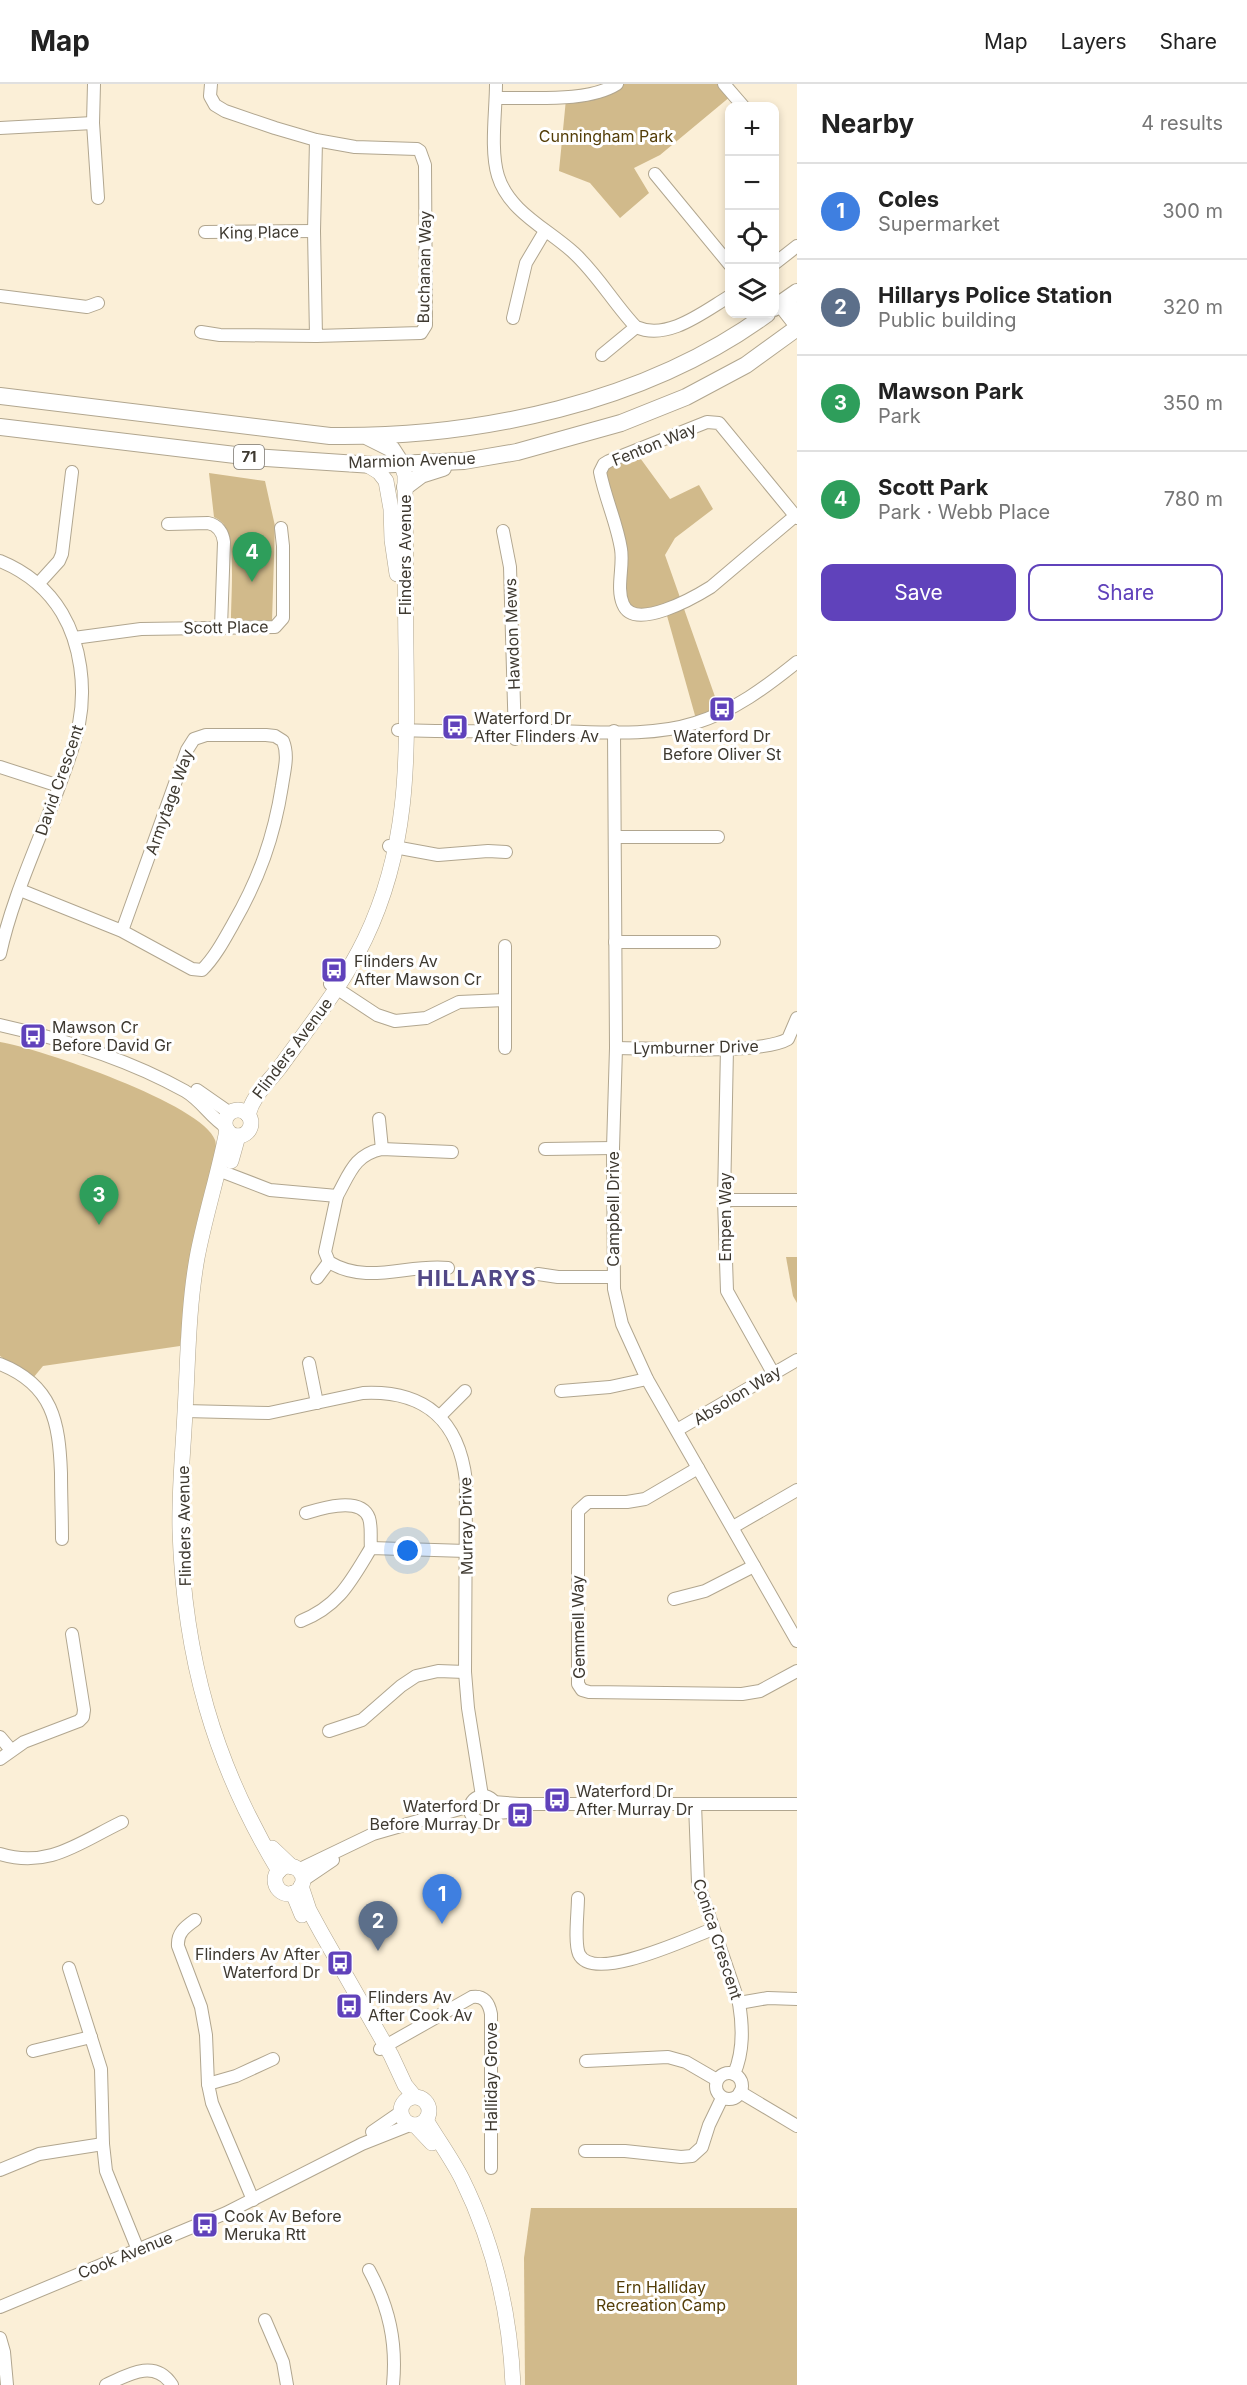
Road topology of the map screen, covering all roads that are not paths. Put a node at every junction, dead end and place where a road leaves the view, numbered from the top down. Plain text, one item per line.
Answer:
1 (94, 84) edge
2 (211, 84) edge
3 (496, 84) edge
4 (616, 84) edge
5 (724, 84) edge
6 (496, 98) junction
7 (740, 102) edge
8 (93, 123) junction
9 (0, 128) edge
10 (315, 140) junction
11 (655, 174) dead end
12 (98, 198) dead end
13 (314, 231) junction
14 (545, 231) junction
15 (205, 232) dead end
16 (797, 246) edge
17 (779, 260) edge
18 (728, 264) edge
19 (0, 296) edge
20 (725, 298) edge
21 (98, 303) dead end
22 (784, 305) edge
23 (513, 318) dead end
24 (636, 327) junction
25 (797, 328) edge
26 (201, 332) dead end
27 (316, 336) junction
28 (602, 355) dead end
29 (0, 396) edge
30 (0, 427) edge
31 (417, 433) junction
32 (367, 436) junction
33 (464, 461) junction
34 (401, 463) junction
35 (366, 464) junction
36 (72, 472) dead end
37 (405, 487) junction
38 (796, 517) edge
39 (168, 524) dead end
40 (280, 528) dead end
41 (502, 531) dead end
42 (0, 561) edge
43 (397, 574) junction
44 (39, 583) junction
45 (221, 627) junction
46 (74, 638) junction
47 (797, 662) edge
48 (797, 671) edge
49 (613, 734) junction
50 (402, 735) junction
51 (515, 735) junction
52 (0, 767) edge
53 (59, 786) junction
54 (615, 837) junction
55 (718, 837) dead end
56 (393, 847) junction
57 (506, 852) dead end
58 (20, 890) junction
59 (122, 932) junction
60 (615, 942) junction
61 (714, 942) dead end
62 (505, 946) dead end
63 (0, 954) edge
64 (334, 986) junction
65 (505, 1000) junction
66 (0, 1017) edge
67 (797, 1018) edge
68 (0, 1025) edge
69 (788, 1039) junction
70 (505, 1048) dead end
71 (616, 1048) junction
72 (727, 1048) junction
73 (797, 1050) edge
74 (380, 1119) dead end
75 (235, 1122) junction
76 (613, 1148) junction
77 (382, 1149) junction
78 (545, 1149) dead end
79 (452, 1152) dead end
80 (222, 1172) junction
81 (337, 1196) junction
82 (724, 1200) junction
83 (797, 1200) edge
84 (329, 1262) junction
85 (448, 1268) dead end
86 (538, 1274) dead end
87 (612, 1277) junction
88 (317, 1278) dead end
89 (797, 1360) edge
90 (309, 1363) dead end
91 (0, 1364) edge
92 (773, 1373) junction
93 (647, 1379) junction
94 (465, 1391) dead end
95 (561, 1391) dead end
96 (317, 1403) junction
97 (189, 1411) junction
98 (440, 1416) junction
99 (677, 1430) junction
100 (698, 1468) junction
101 (797, 1490) edge
102 (306, 1514) dead end
103 (733, 1527) junction
104 (62, 1539) dead end
105 (371, 1548) junction
106 (466, 1551) junction
107 (754, 1566) junction
108 (674, 1599) dead end
109 (301, 1621) dead end
110 (72, 1634) dead end
111 (797, 1641) edge
112 (797, 1671) edge
113 (465, 1672) junction
114 (329, 1731) dead end
115 (0, 1737) edge
116 (11, 1750) junction
117 (0, 1759) edge
118 (490, 1804) junction
119 (797, 1804) edge
120 (695, 1807) junction
121 (470, 1811) junction
122 (797, 1811) edge
123 (122, 1822) dead end
124 (0, 1854) edge
125 (294, 1878) junction
126 (578, 1898) dead end
127 (195, 1920) dead end
128 (713, 1929) junction
129 (69, 1968) dead end
130 (797, 1999) edge
131 (738, 2003) junction
132 (91, 2037) junction
133 (383, 2048) junction
134 (33, 2051) dead end
135 (273, 2058) dead end
136 (586, 2061) dead end
137 (734, 2074) junction
138 (717, 2080) junction
139 (208, 2084) junction
140 (740, 2092) junction
141 (722, 2098) junction
142 (412, 2114) junction
143 (797, 2126) edge
144 (103, 2144) junction
145 (585, 2151) dead end
146 (491, 2168) dead end
147 (0, 2170) edge
148 (252, 2198) junction
149 (137, 2248) junction
150 (369, 2270) dead end
151 (0, 2301) edge
152 (0, 2307) edge
153 (265, 2320) dead end
154 (0, 2338) edge
155 (7, 2385) edge
156 (106, 2385) edge
157 (172, 2385) edge
158 (287, 2385) edge
159 (393, 2385) edge
160 (504, 2385) edge
161 (513, 2385) edge

1 - 8 street
2 - 10 street, Buchanan Way
3 - 6 street
4 - 6 street
5 - 7 street
6 - 14 street
8 - 9 street
8 - 12 street
10 - 13 street
10 - 27 street, Buchanan Way
11 - 18 street
13 - 15 street, King Place
13 - 27 street
14 - 23 street
14 - 24 street
16 - 17 street
19 - 21 street
20 - 24 street
22 - 25 street
22 - 31 highway, Marmion Avenue / 71
24 - 28 street
25 - 33 highway, Marmion Avenue / 71
26 - 27 street
29 - 32 highway, Marmion Avenue / 71
30 - 35 highway, Marmion Avenue / 71
31 - 32 highway, Marmion Avenue / 71
31 - 34 highway
32 - 34 highway
33 - 34 highway, Marmion Avenue / 71
33 - 37 highway
34 - 35 highway, Marmion Avenue / 71
34 - 37 main road, Flinders Avenue
34 - 43 main road, Flinders Avenue
35 - 43 main road
36 - 44 street
37 - 50 main road, Flinders Avenue
38 - 38 street, Fenton Way
39 - 45 street
40 - 45 street, Scott Place
41 - 51 street, Hawdon Mews
42 - 44 street, David Crescent
43 - 50 main road, Flinders Avenue
44 - 46 street, David Crescent
45 - 46 street, Scott Place
46 - 53 street, David Crescent
47 - 49 street
48 - 49 street
49 - 51 street
49 - 54 street, Campbell Drive
50 - 51 street
50 - 56 main road, Flinders Avenue
52 - 53 street
53 - 58 street, David Crescent
54 - 55 street
54 - 60 street, Campbell Drive
56 - 57 street
56 - 64 main road, Flinders Avenue
58 - 59 street, Armytage Way
58 - 63 street, David Crescent
59 - 59 street, Armytage Way
60 - 61 street
60 - 71 street, Campbell Drive
62 - 65 street
64 - 65 street
64 - 75 main road, Flinders Avenue
65 - 70 street
66 - 75 street
67 - 69 street
68 - 75 street
69 - 72 street, Lymburner Drive
69 - 73 street
71 - 72 street, Lymburner Drive
71 - 76 street, Campbell Drive
72 - 82 street, Empen Way
74 - 77 street
75 - 80 main road, Flinders Avenue
76 - 78 street
76 - 87 street, Campbell Drive
77 - 79 street
77 - 81 street
80 - 81 street
80 - 97 main road, Flinders Avenue
81 - 84 street
82 - 83 street
82 - 92 street, Empen Way
84 - 85 street
84 - 88 street
86 - 87 street
87 - 93 street, Campbell Drive
89 - 92 street, Absolon Way
90 - 96 street
91 - 104 street
92 - 99 street, Absolon Way
93 - 95 street
93 - 99 street, Campbell Drive
94 - 98 street
96 - 97 street, Murray Drive
96 - 98 street, Murray Drive
97 - 125 main road, Flinders Avenue
98 - 106 street, Murray Drive
99 - 100 street, Campbell Drive
100 - 103 street, Campbell Drive
100 - 112 street, Gemmell Way
101 - 103 street
102 - 105 street
103 - 107 street, Campbell Drive
105 - 106 street
105 - 109 street
106 - 113 street, Murray Drive
107 - 108 street
107 - 111 street, Campbell Drive
110 - 116 street
113 - 114 street
113 - 118 street, Murray Drive
115 - 116 street
116 - 117 street
118 - 120 street
118 - 121 street
118 - 121 street
119 - 120 street
120 - 122 street
120 - 128 street, Conica Crescent
121 - 125 street
123 - 124 street
125 - 133 main road, Flinders Avenue
126 - 128 street
127 - 139 street
128 - 131 street, Conica Crescent
129 - 132 street
130 - 131 street
131 - 137 street, Conica Crescent
132 - 134 street
132 - 144 street
133 - 142 main road, Flinders Avenue
133 - 146 street, Halliday Grove
135 - 139 street
136 - 138 street
137 - 138 street
137 - 140 street
138 - 141 street
139 - 148 street
140 - 141 street
140 - 143 street
141 - 145 street
142 - 148 street, Cook Avenue
142 - 160 main road, Flinders Avenue
142 - 161 main road, Flinders Avenue
144 - 147 street
144 - 149 street
148 - 149 street, Cook Avenue
149 - 151 street, Cook Avenue
149 - 152 street, Cook Avenue
150 - 159 street
153 - 158 street
154 - 155 street
156 - 157 street

